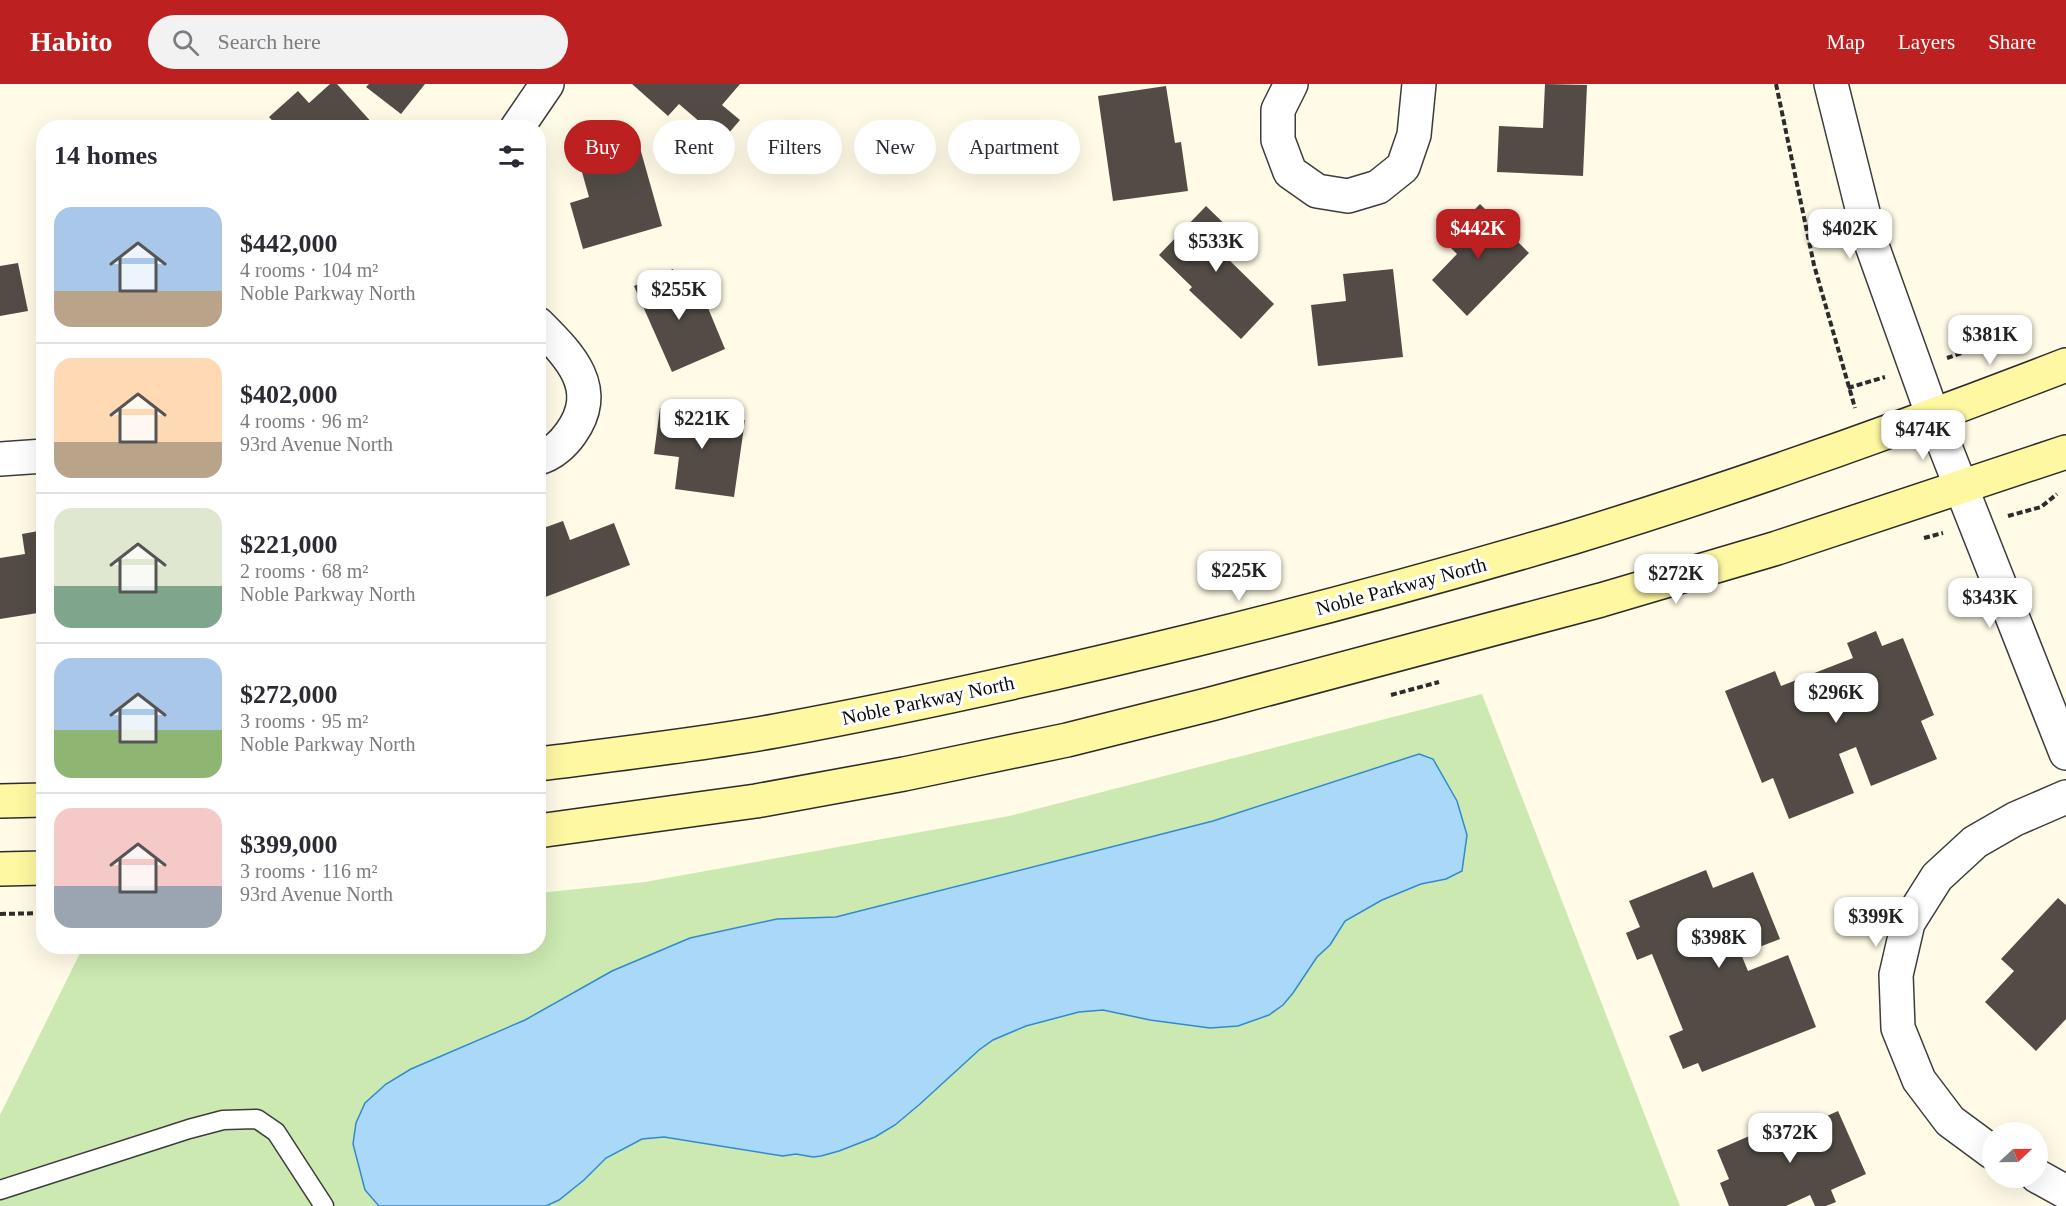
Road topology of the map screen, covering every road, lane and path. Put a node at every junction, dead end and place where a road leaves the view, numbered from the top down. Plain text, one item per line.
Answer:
1 (547, 84) edge
2 (1292, 84) edge
3 (1419, 84) edge
4 (1776, 84) edge
5 (1831, 84) edge
6 (522, 120) edge
7 (546, 332) edge
8 (2066, 364) edge
9 (1848, 388) dead end
10 (1933, 416) junction
11 (2066, 452) edge
12 (546, 455) edge
13 (36, 457) edge
14 (0, 459) edge
15 (1961, 487) junction
16 (2066, 490) edge
17 (2041, 507) dead end
18 (2066, 753) edge
19 (546, 763) edge
20 (2066, 797) edge
21 (36, 800) edge
22 (0, 801) edge
23 (546, 830) edge
24 (36, 868) edge
25 (0, 869) edge
26 (36, 913) edge
27 (0, 914) edge
28 (1982, 1145) edge
29 (2048, 1182) edge
30 (0, 1190) edge
31 (2066, 1192) edge
32 (324, 1206) edge

1 - 6 street
2 - 3 street
4 - 9 path
5 - 10 street
7 - 12 street
8 - 10 main road, Noble Parkway North
10 - 15 street
10 - 19 main road, Noble Parkway North
11 - 15 main road
13 - 14 street
15 - 18 street
15 - 23 main road
16 - 17 path
20 - 28 street
21 - 22 main road
24 - 25 main road
26 - 27 path
29 - 31 street
30 - 32 lane

